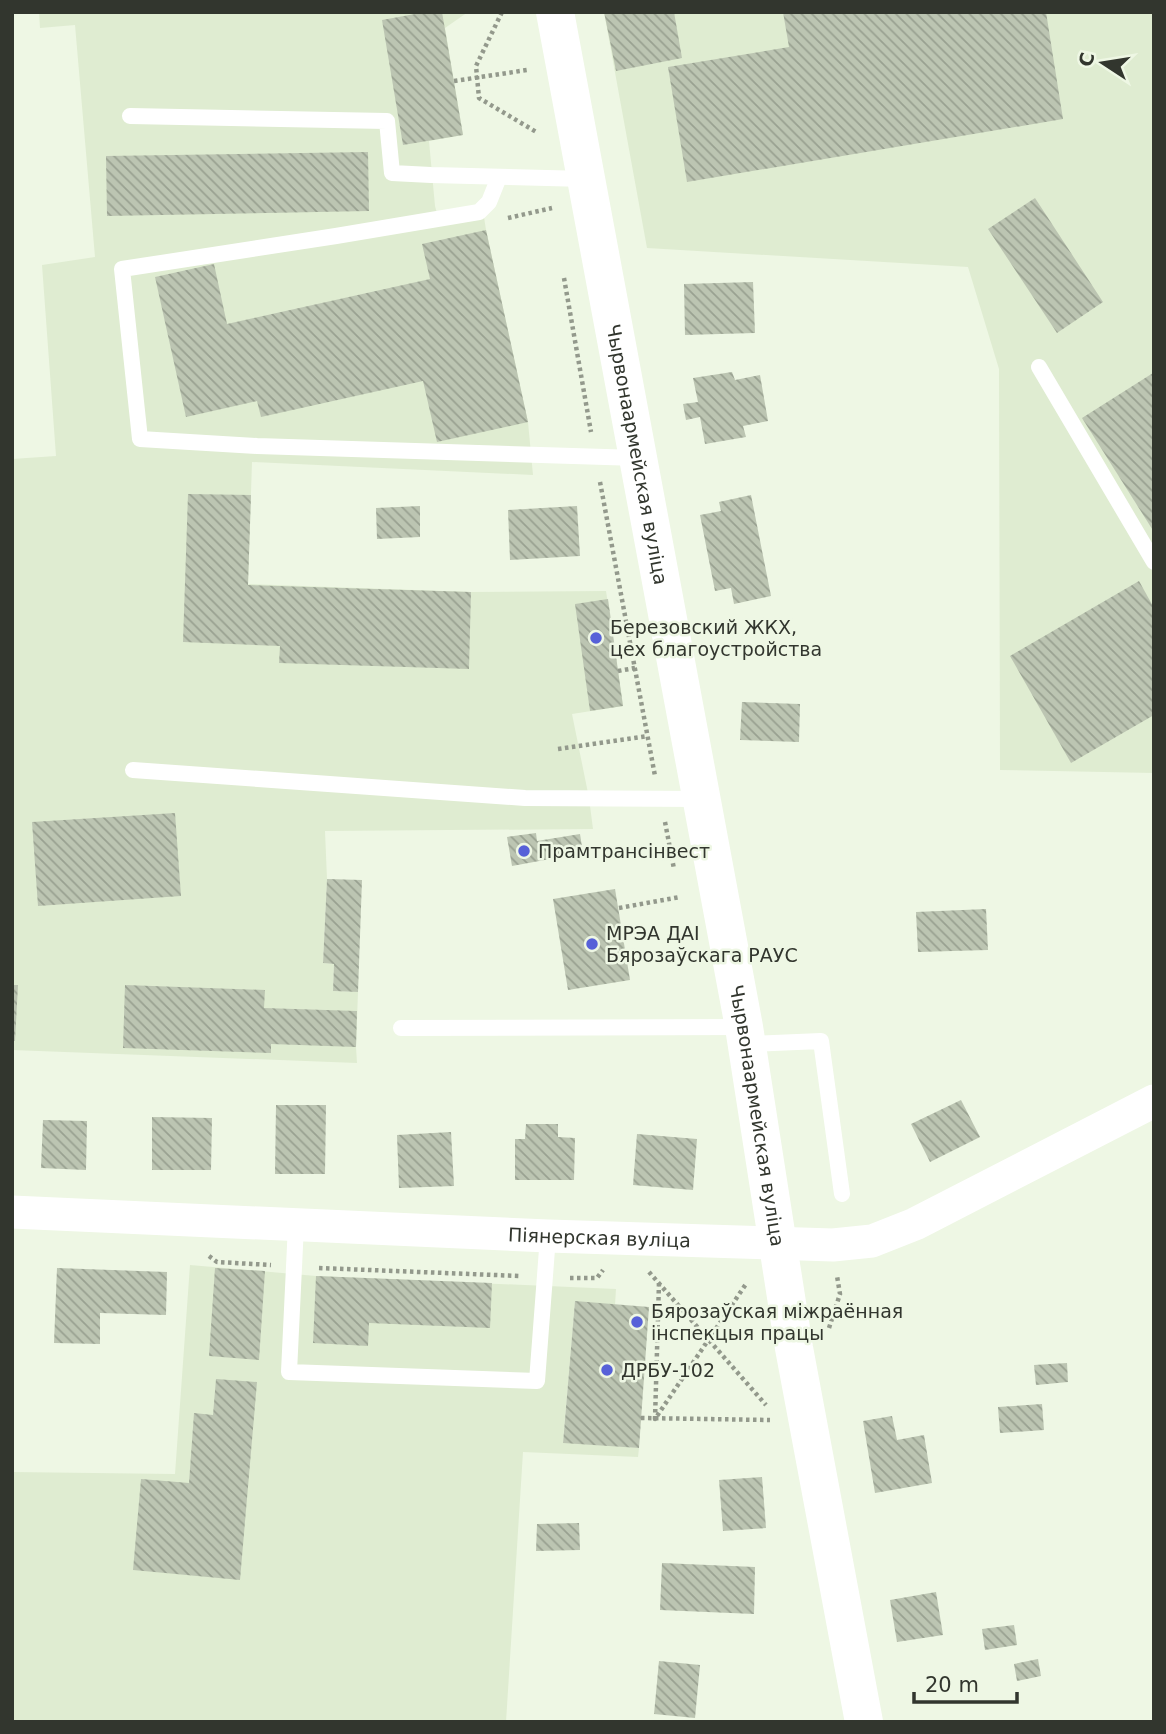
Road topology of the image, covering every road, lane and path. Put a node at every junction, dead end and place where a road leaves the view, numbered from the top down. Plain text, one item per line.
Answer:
1 (502, 12) edge
2 (555, 12) edge
3 (525, 59) dead end
4 (477, 78) junction
5 (454, 80) dead end
6 (130, 117) dead end
7 (536, 120) dead end
8 (538, 133) junction
9 (499, 177) junction
10 (547, 178) junction
11 (586, 179) junction
12 (552, 208) dead end
13 (563, 274) dead end
14 (1039, 367) dead end
15 (596, 457) junction
16 (638, 458) junction
17 (1154, 562) edge
18 (635, 668) junction
19 (618, 671) dead end
20 (648, 736) junction
21 (558, 750) dead end
22 (133, 770) dead end
23 (660, 799) junction
24 (701, 799) junction
25 (680, 897) dead end
26 (619, 908) dead end
27 (401, 1028) dead end
28 (745, 1036) junction
29 (1154, 1101) edge
30 (842, 1194) dead end
31 (12, 1212) edge
32 (296, 1225) junction
33 (548, 1236) junction
34 (779, 1244) junction
35 (609, 1261) dead end
36 (643, 1264) dead end
37 (744, 1274) dead end
38 (545, 1277) junction
39 (659, 1283) junction
40 (746, 1284) junction
41 (748, 1298) dead end
42 (648, 1321) dead end
43 (657, 1321) junction
44 (708, 1339) junction
45 (766, 1397) dead end
46 (769, 1408) junction
47 (641, 1418) dead end
48 (655, 1419) junction
49 (771, 1420) junction
50 (773, 1431) dead end
51 (864, 1722) edge

1 - 4 path
2 - 11 main road, Чырвонаармейская вуліца
3 - 4 path
4 - 5 path
4 - 8 path
6 - 9 lane
7 - 8 path
8 - 10 path
9 - 10 lane
9 - 15 lane
10 - 11 lane
10 - 12 path
11 - 16 main road, Чырвонаармейская вуліца
13 - 15 path
14 - 17 lane
15 - 16 lane
15 - 18 path
16 - 24 main road, Чырвонаармейская вуліца
18 - 19 path
18 - 20 path
20 - 21 path
20 - 23 path
22 - 23 lane
23 - 24 lane
24 - 28 main road, Чырвонаармейская вуліца
25 - 26 path
27 - 28 lane
28 - 30 lane
28 - 34 main road, Чырвонаармейская вуліца
29 - 34 street, Піянерская вуліца
31 - 32 street, Піянерская вуліца
32 - 33 street, Піянерская вуліца
32 - 38 lane
33 - 34 street, Піянерская вуліца
33 - 38 lane
34 - 51 main road, Чырвонаармейская вуліца
35 - 38 path
36 - 39 path
37 - 40 path
39 - 43 path
39 - 44 path
40 - 41 path
40 - 44 path
42 - 43 path
43 - 48 path
44 - 46 path
44 - 48 path
45 - 46 path
46 - 49 path
47 - 48 path
48 - 49 path
49 - 50 path

